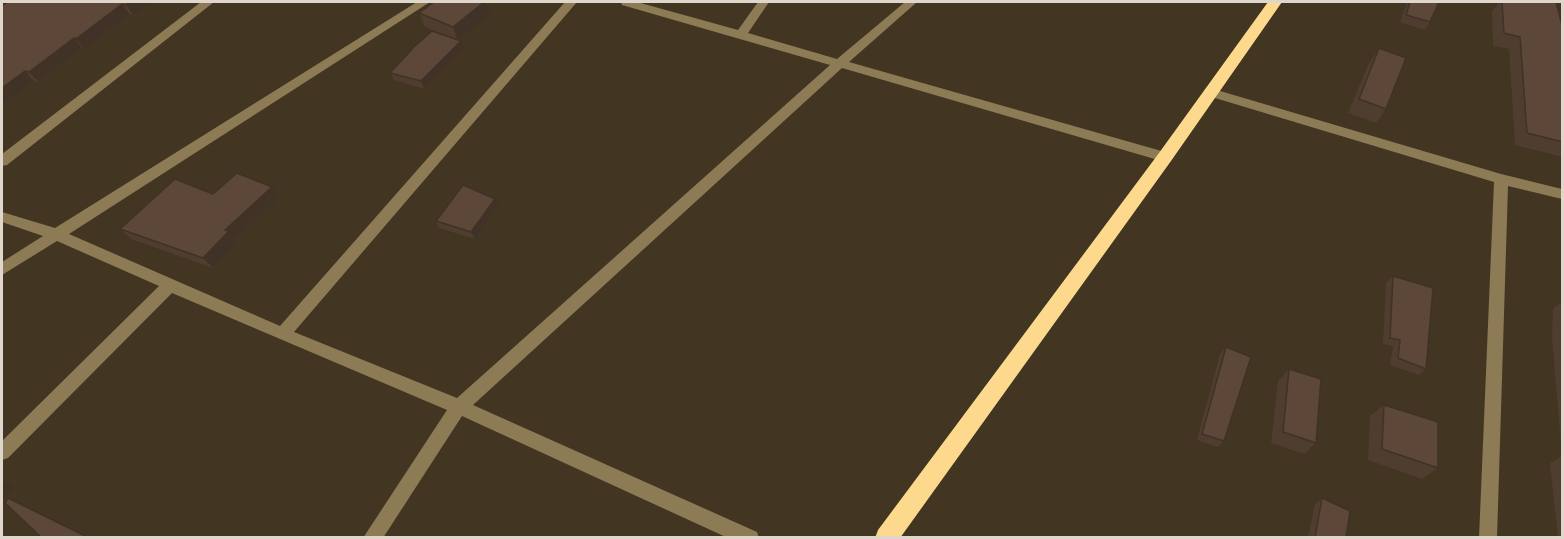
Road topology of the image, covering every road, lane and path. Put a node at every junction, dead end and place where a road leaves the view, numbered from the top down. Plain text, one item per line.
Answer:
1 (208, 2) edge
2 (424, 2) edge
3 (571, 2) edge
4 (626, 2) edge
5 (764, 2) edge
6 (912, 2) edge
7 (1275, 2) edge
8 (741, 34) junction
9 (840, 63) junction
10 (1210, 92) junction
11 (1166, 157) junction
12 (2, 161) edge
13 (1501, 179) junction
14 (1563, 194) edge
15 (2, 217) edge
16 (57, 235) junction
17 (2, 268) edge
18 (170, 285) junction
19 (282, 334) junction
20 (459, 407) junction
21 (2, 452) edge
22 (372, 537) edge
23 (750, 537) edge
24 (886, 537) edge
25 (1488, 537) edge

1 - 12 street
2 - 16 street
3 - 19 street
4 - 8 street
5 - 8 street
6 - 9 street
7 - 10 highway
8 - 9 street
9 - 11 street
9 - 20 street
10 - 11 highway
10 - 13 street
11 - 24 highway
13 - 14 street
13 - 25 street
15 - 16 street
16 - 17 street
16 - 18 street
18 - 19 street
18 - 21 street
19 - 20 street
20 - 22 street
20 - 23 street

